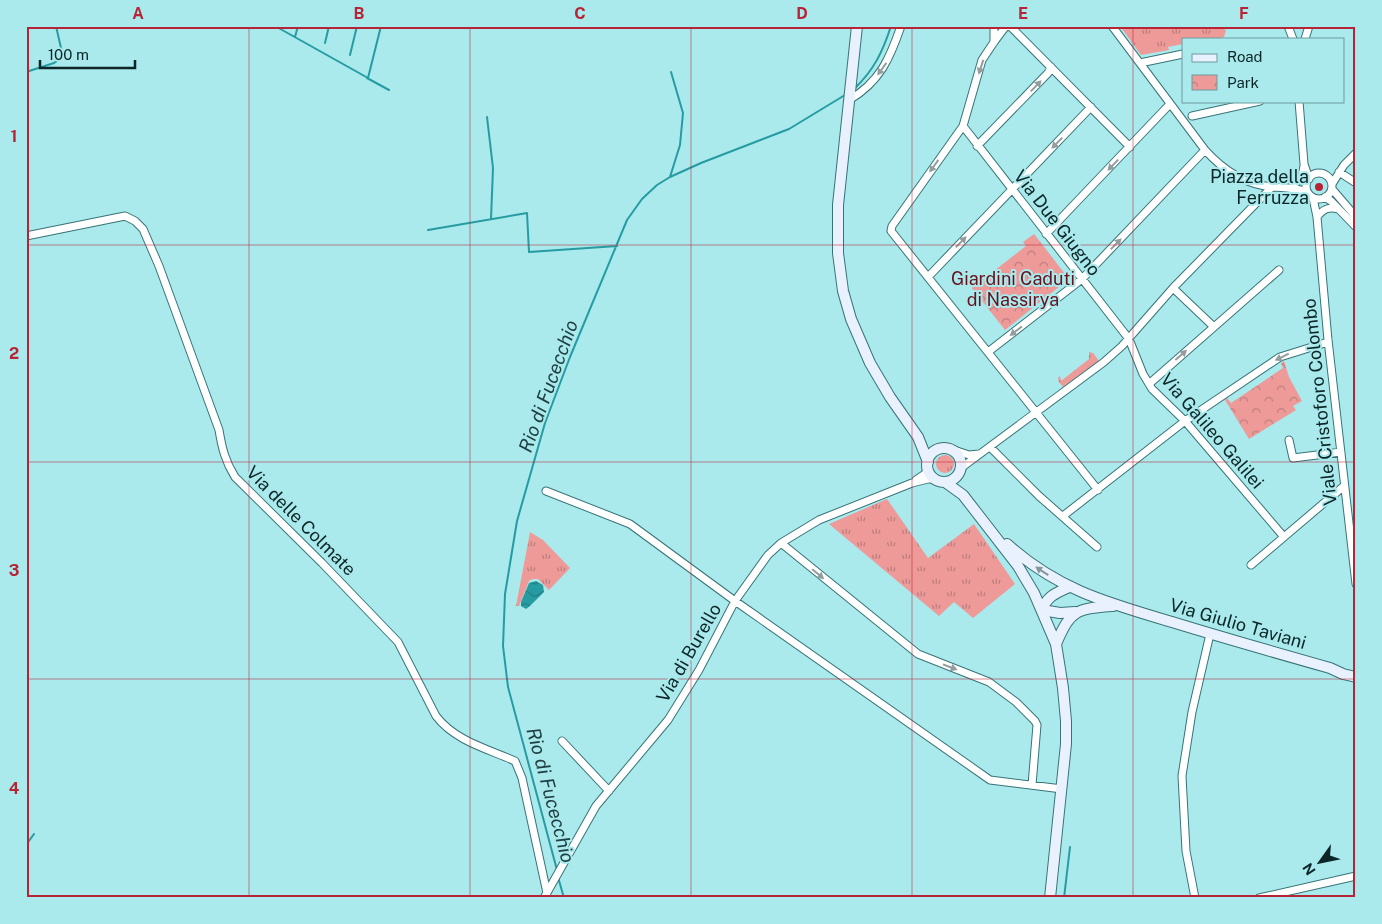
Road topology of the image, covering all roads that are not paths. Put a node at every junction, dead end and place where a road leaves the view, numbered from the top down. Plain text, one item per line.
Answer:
1 (857, 26) edge
2 (901, 26) edge
3 (994, 26) edge
4 (1008, 26) edge
5 (1112, 26) edge
6 (1288, 26) edge
7 (1293, 38) edge
8 (994, 42) junction
9 (1182, 54) edge
10 (1140, 63) junction
11 (1051, 67) junction
12 (1255, 102) edge
13 (1300, 102) edge
14 (848, 103) junction
15 (1170, 104) junction
16 (1091, 108) junction
17 (1192, 116) dead end
18 (963, 126) junction
19 (977, 146) junction
20 (1130, 147) junction
21 (1205, 150) junction
22 (1356, 152) edge
23 (1304, 164) junction
24 (1344, 165) junction
25 (1339, 172) junction
26 (1316, 174) junction
27 (1324, 174) junction
28 (1308, 180) junction
29 (1356, 183) edge
30 (1261, 185) junction
31 (1294, 185) junction
32 (1332, 186) junction
33 (1272, 187) junction
34 (1281, 187) junction
35 (1012, 190) junction
36 (1311, 195) junction
37 (1324, 198) junction
38 (1254, 204) junction
39 (1340, 210) junction
40 (1317, 217) junction
41 (1356, 217) edge
42 (1356, 227) edge
43 (1046, 234) junction
44 (26, 236) edge
45 (1279, 270) dead end
46 (928, 277) junction
47 (1082, 279) junction
48 (1174, 288) junction
49 (1214, 327) junction
50 (1129, 339) junction
51 (1328, 342) junction
52 (988, 352) junction
53 (1148, 384) junction
54 (1036, 413) junction
55 (1185, 421) junction
56 (918, 437) junction
57 (1289, 440) dead end
58 (990, 447) junction
59 (945, 449) junction
60 (1341, 452) junction
61 (979, 454) junction
62 (928, 465) junction
63 (960, 471) junction
64 (940, 480) junction
65 (912, 483) junction
66 (1344, 486) junction
67 (1098, 490) junction
68 (546, 491) dead end
69 (963, 495) junction
70 (1063, 516) junction
71 (988, 526) junction
72 (1284, 537) junction
73 (781, 543) junction
74 (1097, 548) dead end
75 (1251, 565) dead end
76 (1356, 584) edge
77 (1069, 587) junction
78 (735, 602) junction
79 (1118, 606) junction
80 (1042, 610) junction
81 (1075, 612) junction
82 (1210, 634) junction
83 (1056, 644) junction
84 (1352, 677) edge
85 (1356, 684) edge
86 (562, 741) dead end
87 (1032, 786) junction
88 (1062, 789) junction
89 (609, 791) junction
90 (1356, 876) edge
91 (546, 895) edge
92 (1050, 898) edge
93 (1195, 898) edge
94 (1259, 898) edge

1 - 14 main road
2 -> 14 street
3 - 8 street
4 - 8 street
4 - 11 street
5 - 10 street
6 - 7 street
8 -> 18 street
9 - 10 street
10 - 15 street
11 - 16 street
19 -> 11 street
12 - 17 street
13 - 23 street
14 - 56 main road
15 - 20 street
15 - 21 street
16 - 20 street
16 -> 35 street
18 - 19 street, Via Due Giugno
18 -> 46 street
19 - 35 street, Via Due Giugno
20 -> 43 street
21 - 30 street
47 -> 21 street
22 - 24 street
23 - 26 street
23 - 28 street
23 - 31 street
24 - 25 street
24 - 27 street
25 - 29 street
25 - 32 street
26 - 27 street
26 - 28 street
27 - 32 street
28 - 31 street
28 - 36 street
30 - 33 street
30 - 38 street
31 - 34 street
32 - 37 street
32 - 41 street
33 - 34 street
33 - 38 street
34 - 36 street
35 - 43 street, Via Due Giugno
46 -> 35 street
36 - 37 street
36 - 40 street, Viale Cristoforo Colombo
37 - 39 street
37 - 40 street, Viale Cristoforo Colombo
38 - 48 street
39 - 40 street
39 - 42 street
40 - 51 street, Viale Cristoforo Colombo
43 - 47 street, Via Due Giugno
44 - 91 street, Via delle Colmate
45 - 49 street
46 - 52 street
47 - 50 street, Via Due Giugno
47 -> 52 street
48 - 49 street
48 - 50 street
53 -> 49 street
50 - 53 street, Via Galileo Galilei
50 - 54 street
51 -> 55 street
51 - 60 street, Viale Cristoforo Colombo
52 - 54 street
53 - 55 street, Via Galileo Galilei
54 - 58 street
54 - 67 street
55 - 67 street
55 - 72 street, Via Galileo Galilei
56 - 59 main road
56 - 62 main road
57 - 60 street
58 - 61 street
58 - 70 street
59 - 61 street
59 - 62 main road
59 - 63 main road
60 - 66 street, Viale Cristoforo Colombo
61 - 63 street
62 - 64 main road
62 - 65 street, Via di Burello
63 - 64 main road
63 - 69 main road
64 - 65 street, Via di Burello
64 - 69 main road
65 - 73 street, Via di Burello
66 - 72 street
66 - 76 street, Viale Cristoforo Colombo
67 - 70 street
68 - 78 street
69 - 71 main road
70 - 74 street
77 -> 71 main road, Via Giulio Taviani
71 - 80 main road
72 - 75 street
73 - 78 street, Via di Burello
73 -> 87 street
77 - 79 main road, Via Giulio Taviani
77 - 80 main road
78 - 87 street
78 - 89 street, Via di Burello
79 - 81 main road, Via Giulio Taviani
79 - 82 main road, Via Giulio Taviani
80 - 81 main road, Via Giulio Taviani
80 - 83 main road
81 - 83 main road
82 - 84 main road, Via Giulio Taviani
82 - 93 street
83 - 88 main road
84 - 85 main road, Via Giulio Taviani
86 - 89 street
87 - 88 street
88 - 92 main road
89 - 91 street, Via di Burello
90 - 94 street

